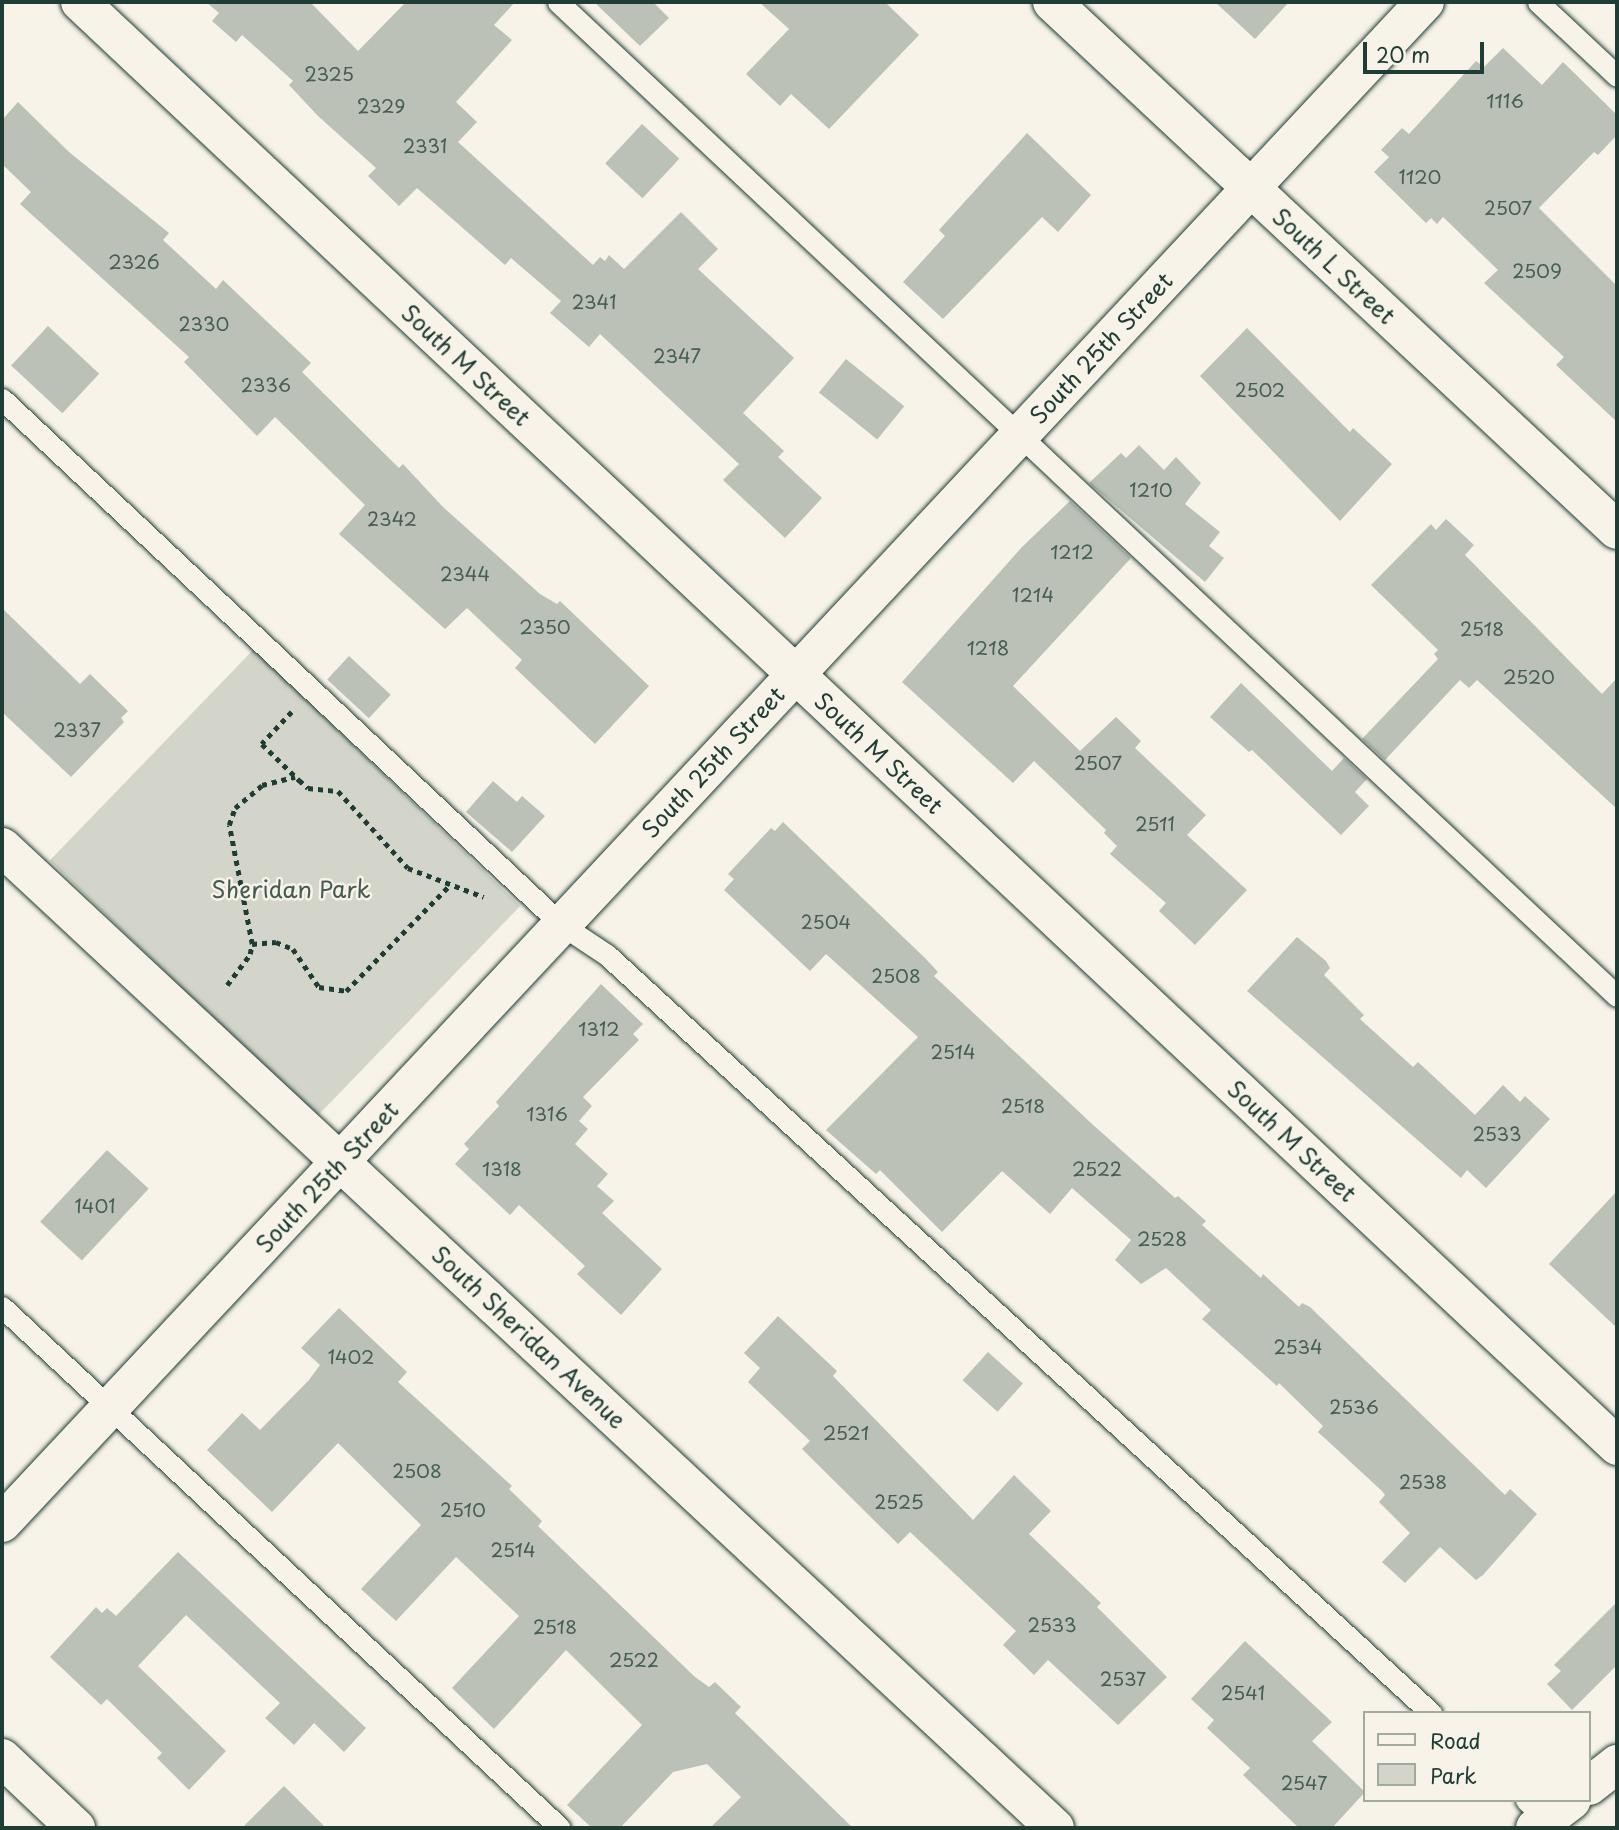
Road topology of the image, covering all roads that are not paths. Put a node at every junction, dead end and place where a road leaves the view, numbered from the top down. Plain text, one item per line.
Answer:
1 (80, 2) edge
2 (558, 2) edge
3 (1052, 2) edge
4 (1425, 2) edge
5 (1538, 2) edge
6 (1617, 76) edge
7 (1250, 188) junction
8 (2, 399) edge
9 (1021, 434) junction
10 (1617, 530) edge
11 (795, 674) junction
12 (2, 847) edge
13 (562, 925) junction
14 (1617, 996) edge
15 (341, 1162) junction
16 (2, 1307) edge
17 (110, 1408) junction
18 (1617, 1446) edge
19 (2, 1523) edge
20 (1429, 1711) edge
21 (2, 1758) edge
22 (1617, 1764) edge
23 (1591, 1784) edge
24 (76, 1828) edge
25 (560, 1828) edge
26 (1055, 1828) edge

1 - 11 street, South M Street
2 - 9 lane
3 - 7 street, South L Street
4 - 7 street, South 25th Street
5 - 6 lane
7 - 9 street, South 25th Street
7 - 10 street, South L Street
8 - 13 lane
9 - 11 street, South 25th Street
9 - 14 lane
11 - 13 street, South 25th Street
11 - 18 street, South M Street
12 - 15 street, South Sheridan Avenue
13 - 15 street, South 25th Street
13 - 20 lane
15 - 17 street, South 25th Street
15 - 26 street, South Sheridan Avenue
16 - 17 lane
17 - 19 street, South 25th Street
17 - 25 lane
21 - 24 street
22 - 23 street

